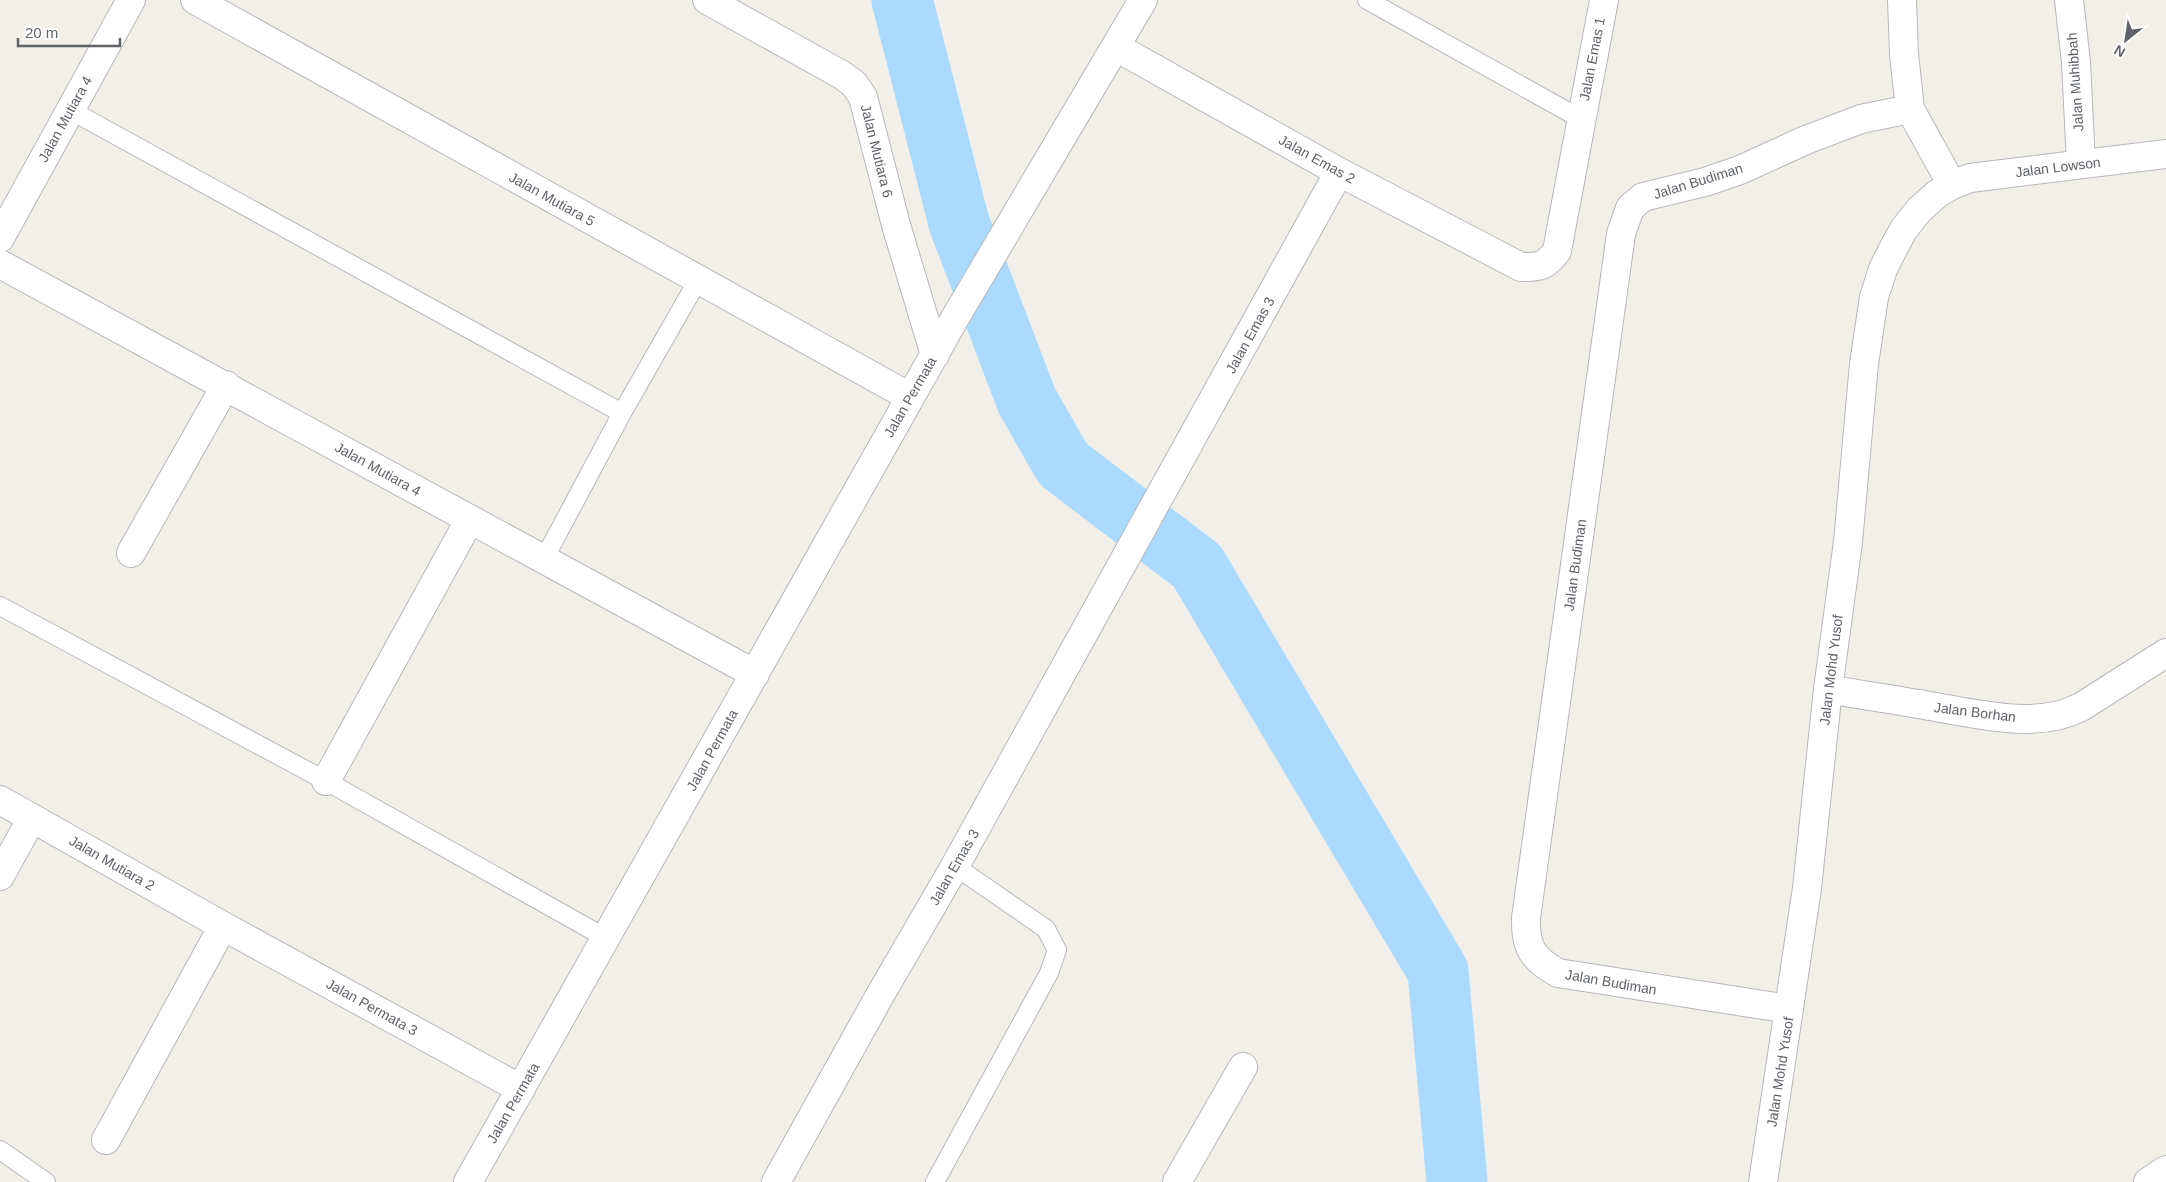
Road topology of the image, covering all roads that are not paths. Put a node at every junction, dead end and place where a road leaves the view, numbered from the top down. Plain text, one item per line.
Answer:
1 (131, 0) edge
2 (195, 0) edge
3 (707, 0) edge
4 (1143, 0) edge
5 (1367, 0) edge
6 (1604, 0) edge
7 (1902, 0) edge
8 (2069, 0) edge
9 (1116, 47) junction
10 (1910, 108) junction
11 (70, 110) junction
12 (1581, 119) junction
13 (2166, 154) edge
14 (2080, 164) junction
15 (1339, 172) junction
16 (1952, 185) junction
17 (0, 238) edge
18 (0, 264) edge
19 (1521, 267) joint
20 (698, 280) junction
21 (935, 355) junction
22 (226, 386) junction
23 (910, 397) junction
24 (622, 413) junction
25 (470, 519) junction
26 (131, 553) dead end
27 (543, 561) junction
28 (0, 606) edge
29 (2166, 653) edge
30 (755, 674) junction
31 (1828, 689) junction
32 (326, 781) junction
33 (0, 800) edge
34 (32, 818) junction
35 (955, 866) junction
36 (0, 876) edge
37 (223, 926) junction
38 (606, 938) junction
39 (1789, 1010) junction
40 (1243, 1066) dead end
41 (521, 1089) junction
42 (106, 1140) dead end
43 (0, 1150) edge
44 (2166, 1170) edge
45 (46, 1182) edge
46 (468, 1182) edge
47 (776, 1182) edge
48 (935, 1182) edge
49 (1177, 1182) edge
50 (1763, 1182) edge
51 (2148, 1182) edge

1 - 11 street, Jalan Mutiara 4
2 - 20 street, Jalan Mutiara 5
3 - 21 street, Jalan Mutiara 6
4 - 9 street
5 - 12 lane
6 - 12 street, Jalan Emas 1
7 - 10 street
8 - 14 street, Jalan Muhibbah
9 - 15 street, Jalan Emas 2
9 - 21 street, Jalan Permata
10 - 16 street
10 - 39 street, Jalan Budiman
11 - 17 street, Jalan Mutiara 4
11 - 24 lane
12 - 19 street, Jalan Emas 1
13 - 14 street, Jalan Lowson
14 - 16 street, Jalan Lowson
15 - 19 street, Jalan Emas 2
15 - 35 street, Jalan Emas 3
16 - 31 street, Jalan Mohd Yusof
18 - 22 street, Jalan Mutiara 4
20 - 23 street, Jalan Mutiara 5
20 - 24 lane
21 - 23 street, Jalan Permata
22 - 25 street, Jalan Mutiara 4
22 - 26 street
23 - 30 street, Jalan Permata
24 - 27 lane
25 - 27 street, Jalan Mutiara 4
25 - 32 street
27 - 30 street, Jalan Mutiara 4
28 - 32 lane
29 - 31 street, Jalan Borhan
30 - 38 street, Jalan Permata
31 - 39 street, Jalan Mohd Yusof
32 - 38 lane
33 - 34 street, Jalan Mutiara 2
34 - 36 street
34 - 37 street, Jalan Mutiara 2
35 - 47 street, Jalan Emas 3
35 - 48 lane
37 - 41 street, Jalan Permata 3
37 - 42 street
38 - 41 street, Jalan Permata
39 - 50 street, Jalan Mohd Yusof
40 - 49 street
41 - 46 street, Jalan Permata
43 - 45 lane
44 - 51 street

